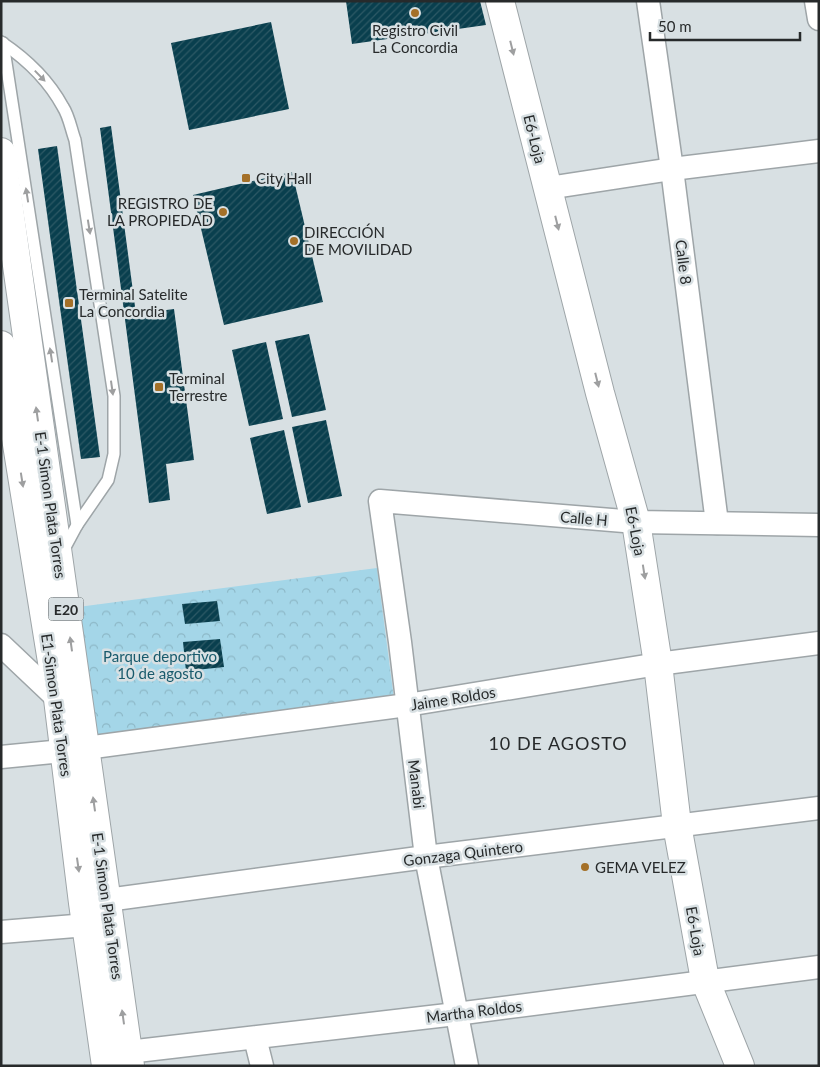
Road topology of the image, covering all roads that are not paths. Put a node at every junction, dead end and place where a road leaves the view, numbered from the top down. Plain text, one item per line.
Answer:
1 (500, 1) edge
2 (648, 1) edge
3 (816, 1) edge
4 (819, 19) edge
5 (2, 42) edge
6 (819, 151) edge
7 (1, 152) edge
8 (672, 169) junction
9 (548, 188) junction
10 (1, 345) edge
11 (380, 501) joint
12 (636, 522) junction
13 (716, 523) junction
14 (77, 525) junction
15 (819, 525) edge
16 (48, 568) junction
17 (819, 643) edge
18 (1, 645) edge
19 (658, 664) junction
20 (58, 699) junction
21 (407, 705) junction
22 (75, 750) junction
23 (1, 758) edge
24 (819, 808) edge
25 (677, 825) junction
26 (426, 857) junction
27 (107, 900) junction
28 (87, 925) junction
29 (1, 932) edge
30 (819, 967) edge
31 (705, 980) junction
32 (456, 1014) junction
33 (255, 1038) junction
34 (121, 1061) edge
35 (262, 1066) edge
36 (467, 1066) edge
37 (740, 1066) edge

1 -> 9 main road, E6-Loja
2 - 8 street, Calle 8
3 - 4 street
14 -> 5 lane
5 -> 14 lane
6 - 8 street
16 -> 7 main road, E-1 Simon Plata Torres / E20
8 - 9 street
8 - 13 street, Calle 8
9 -> 12 main road, E6-Loja
10 -> 16 main road, E1-Simon Plata Torres / E20
11 - 12 street, Calle H
11 - 21 street, Manabi
12 - 13 street, Calle H
12 -> 19 main road, E6-Loja
13 - 15 street, Calle H
14 - 16 lane
16 - 20 main road, E1-Simon Plata Torres / E20
22 -> 16 main road, E-1 Simon Plata Torres / E20
17 - 19 street, Jaime Roldos
18 - 20 street
19 - 21 street, Jaime Roldos
19 - 25 main road, E6-Loja
20 - 22 main road, E1-Simon Plata Torres / E20
21 - 22 street, Jaime Roldos
21 - 26 street, Manabi
22 - 23 street, Jaime Roldos
27 -> 22 main road, E-1 Simon Plata Torres / E20
22 -> 28 main road, E1-Simon Plata Torres / E20
24 - 25 street, Gonzaga Quintero
25 - 26 street, Gonzaga Quintero
25 - 31 main road, E6-Loja
26 - 27 street, Gonzaga Quintero
26 - 32 street, Manabi
34 -> 27 main road, E-1 Simon Plata Torres / E20
28 - 29 street
28 - 34 main road, E1-Simon Plata Torres / E20
30 - 31 street, Martha Roldos
31 - 32 street, Martha Roldos
31 - 37 main road, E6-Loja
32 - 33 street, Martha Roldos
32 - 36 street, Manabi
33 - 34 street, Martha Roldos
33 - 35 street

